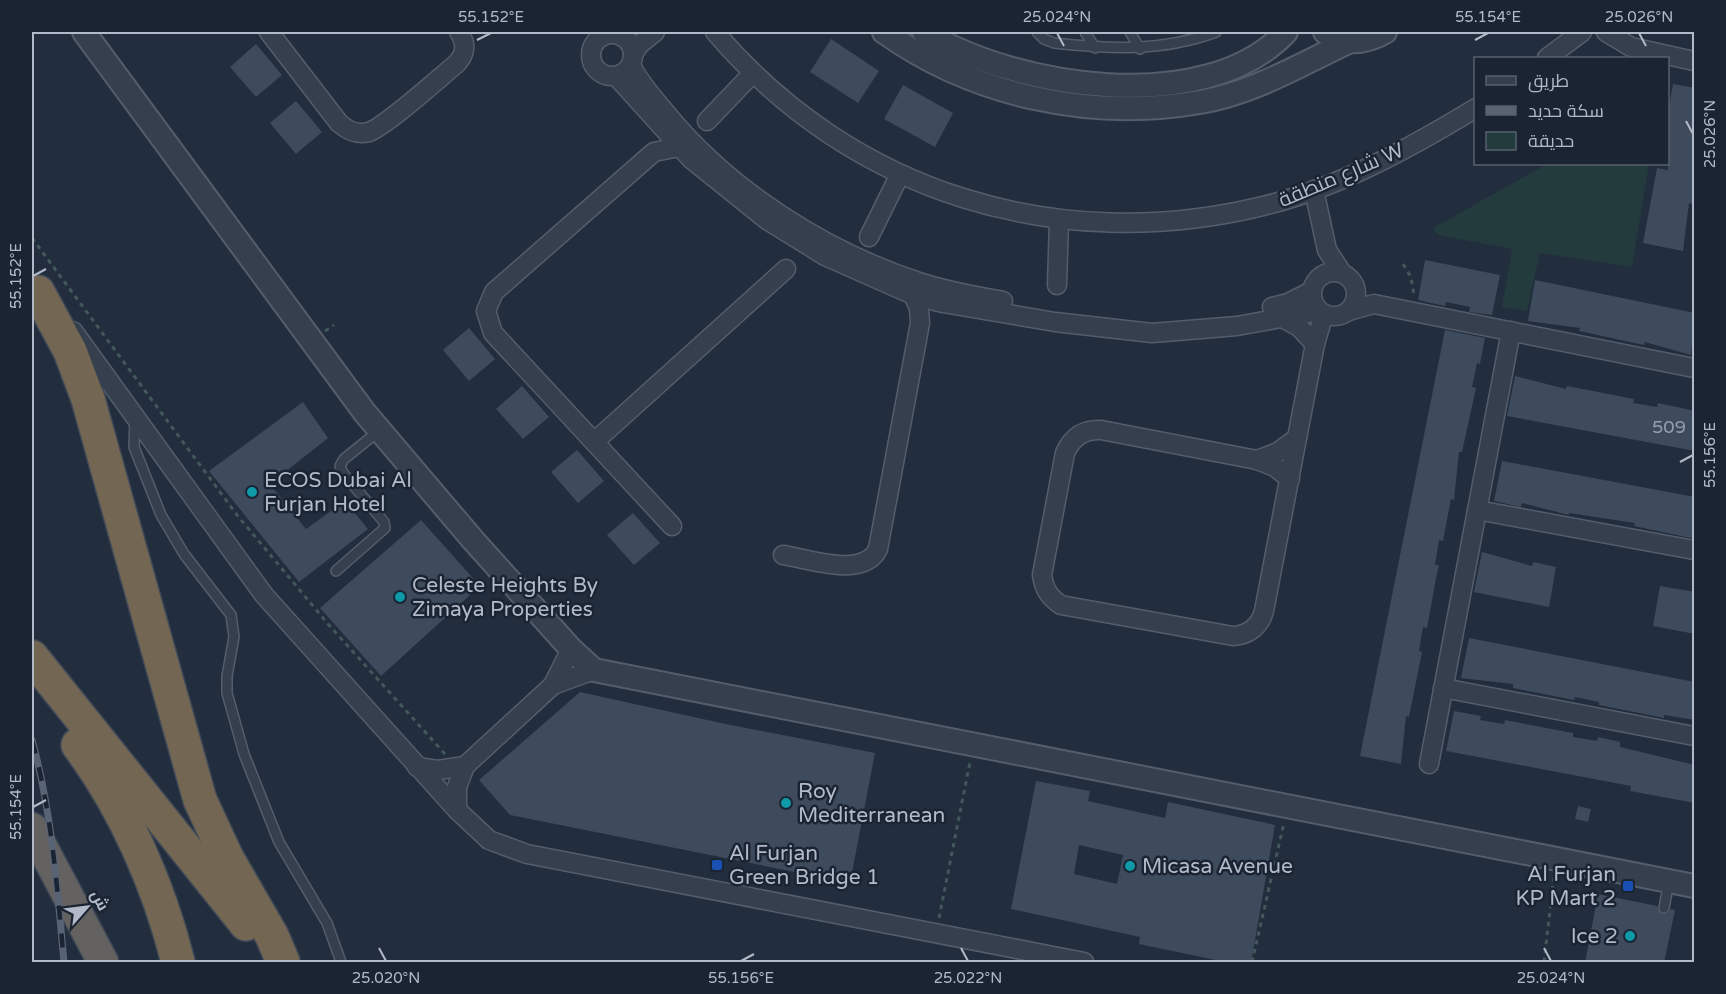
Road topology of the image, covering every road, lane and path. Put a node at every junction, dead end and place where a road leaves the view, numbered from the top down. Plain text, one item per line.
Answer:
1 (84, 32) edge
2 (269, 32) edge
3 (459, 32) edge
4 (655, 32) edge
5 (715, 32) edge
6 (884, 32) edge
7 (924, 32) edge
8 (1037, 32) edge
9 (1085, 32) edge
10 (1130, 32) edge
11 (1215, 32) edge
12 (1286, 32) edge
13 (1325, 32) edge
14 (1384, 32) edge
15 (1582, 32) edge
16 (1606, 32) edge
17 (608, 35) edge
18 (1348, 42) junction
19 (1095, 48) junction
20 (1140, 49) junction
21 (1548, 57) edge
22 (632, 60) junction
23 (1695, 61) edge
24 (753, 73) junction
25 (616, 76) junction
26 (1474, 109) edge
27 (707, 121) dead end
28 (661, 127) junction
29 (679, 147) junction
30 (654, 152) junction
31 (900, 174) junction
32 (1314, 190) junction
33 (1059, 220) junction
34 (869, 237) dead end
35 (32, 238) edge
36 (1327, 250) junction
37 (1403, 264) dead end
38 (786, 269) dead end
39 (1342, 273) junction
40 (1323, 274) junction
41 (1057, 285) dead end
42 (35, 287) edge
43 (1356, 290) junction
44 (1312, 291) junction
45 (913, 295) junction
46 (943, 303) junction
47 (1374, 304) junction
48 (1349, 310) junction
49 (1321, 312) junction
50 (1415, 312) junction
51 (1279, 316) junction
52 (920, 323) junction
53 (1511, 331) junction
54 (1315, 344) junction
55 (1695, 368) edge
56 (135, 415) junction
57 (380, 430) junction
58 (1298, 438) junction
59 (594, 442) junction
60 (1257, 460) junction
61 (1290, 479) junction
62 (1477, 510) junction
63 (672, 526) dead end
64 (1695, 550) edge
65 (783, 555) dead end
66 (336, 571) dead end
67 (571, 649) junction
68 (32, 657) edge
69 (594, 670) junction
70 (32, 683) edge
71 (553, 685) junction
72 (1443, 688) junction
73 (1695, 736) edge
74 (974, 746) junction
75 (1429, 764) dead end
76 (417, 767) junction
77 (457, 768) junction
78 (1288, 807) junction
79 (457, 810) junction
80 (32, 828) edge
81 (1556, 859) junction
82 (1669, 881) junction
83 (1695, 886) edge
84 (1664, 908) dead end
85 (935, 934) junction
86 (104, 963) edge
87 (178, 963) edge
88 (277, 963) edge
89 (283, 963) edge
90 (341, 963) edge
91 (1084, 963) edge
92 (1252, 963) edge
93 (1544, 963) edge

1 - 57 street
2 - 3 street
4 - 22 street
5 - 24 street, شارع منطقة W
6 - 18 street
7 - 12 street
8 - 19 lane
9 - 19 lane
10 - 20 lane
11 - 20 lane
13 - 18 street
14 - 18 street
15 - 21 street
16 - 23 street
17 - 22 street
17 - 25 street
19 - 20 lane
22 - 25 street
22 - 44 street
24 - 27 street
24 - 31 street, شارع منطقة W
25 - 28 street
26 - 32 street, شارع منطقة W
28 - 29 street
28 - 30 street
29 - 30 street
29 - 45 street
30 - 59 street
31 - 33 street, شارع منطقة W
31 - 34 street
32 - 33 street, شارع منطقة W
32 - 36 street
33 - 41 street
35 - 77 path
36 - 39 street
36 - 40 street
37 - 50 path
38 - 59 street
39 - 40 street
39 - 43 street
40 - 44 street
42 - 56 street
42 - 89 highway
43 - 47 street
43 - 48 street
44 - 49 street
45 - 46 street
45 - 52 street
46 - 51 street
46 - 52 street
47 - 48 street
47 - 50 street
48 - 49 street
49 - 51 street
49 - 54 street
50 - 53 street
51 - 54 street
52 - 65 street
53 - 55 street
53 - 62 street
54 - 58 street
56 - 76 street
56 - 90 lane
57 - 66 lane
57 - 67 street
58 - 60 street
58 - 61 street
59 - 63 street
60 - 61 street
60 - 61 street
62 - 64 street
62 - 72 street
67 - 69 street
67 - 71 street
68 - 88 highway
69 - 71 street
69 - 74 street
70 - 87 highway
71 - 77 street
72 - 73 street
72 - 75 street
74 - 78 street
74 - 85 path
76 - 77 street
76 - 79 street
77 - 79 street
78 - 81 street
78 - 92 path
79 - 85 street
80 - 86 highway
81 - 82 street
81 - 93 path
82 - 83 street
82 - 84 lane
85 - 91 street

